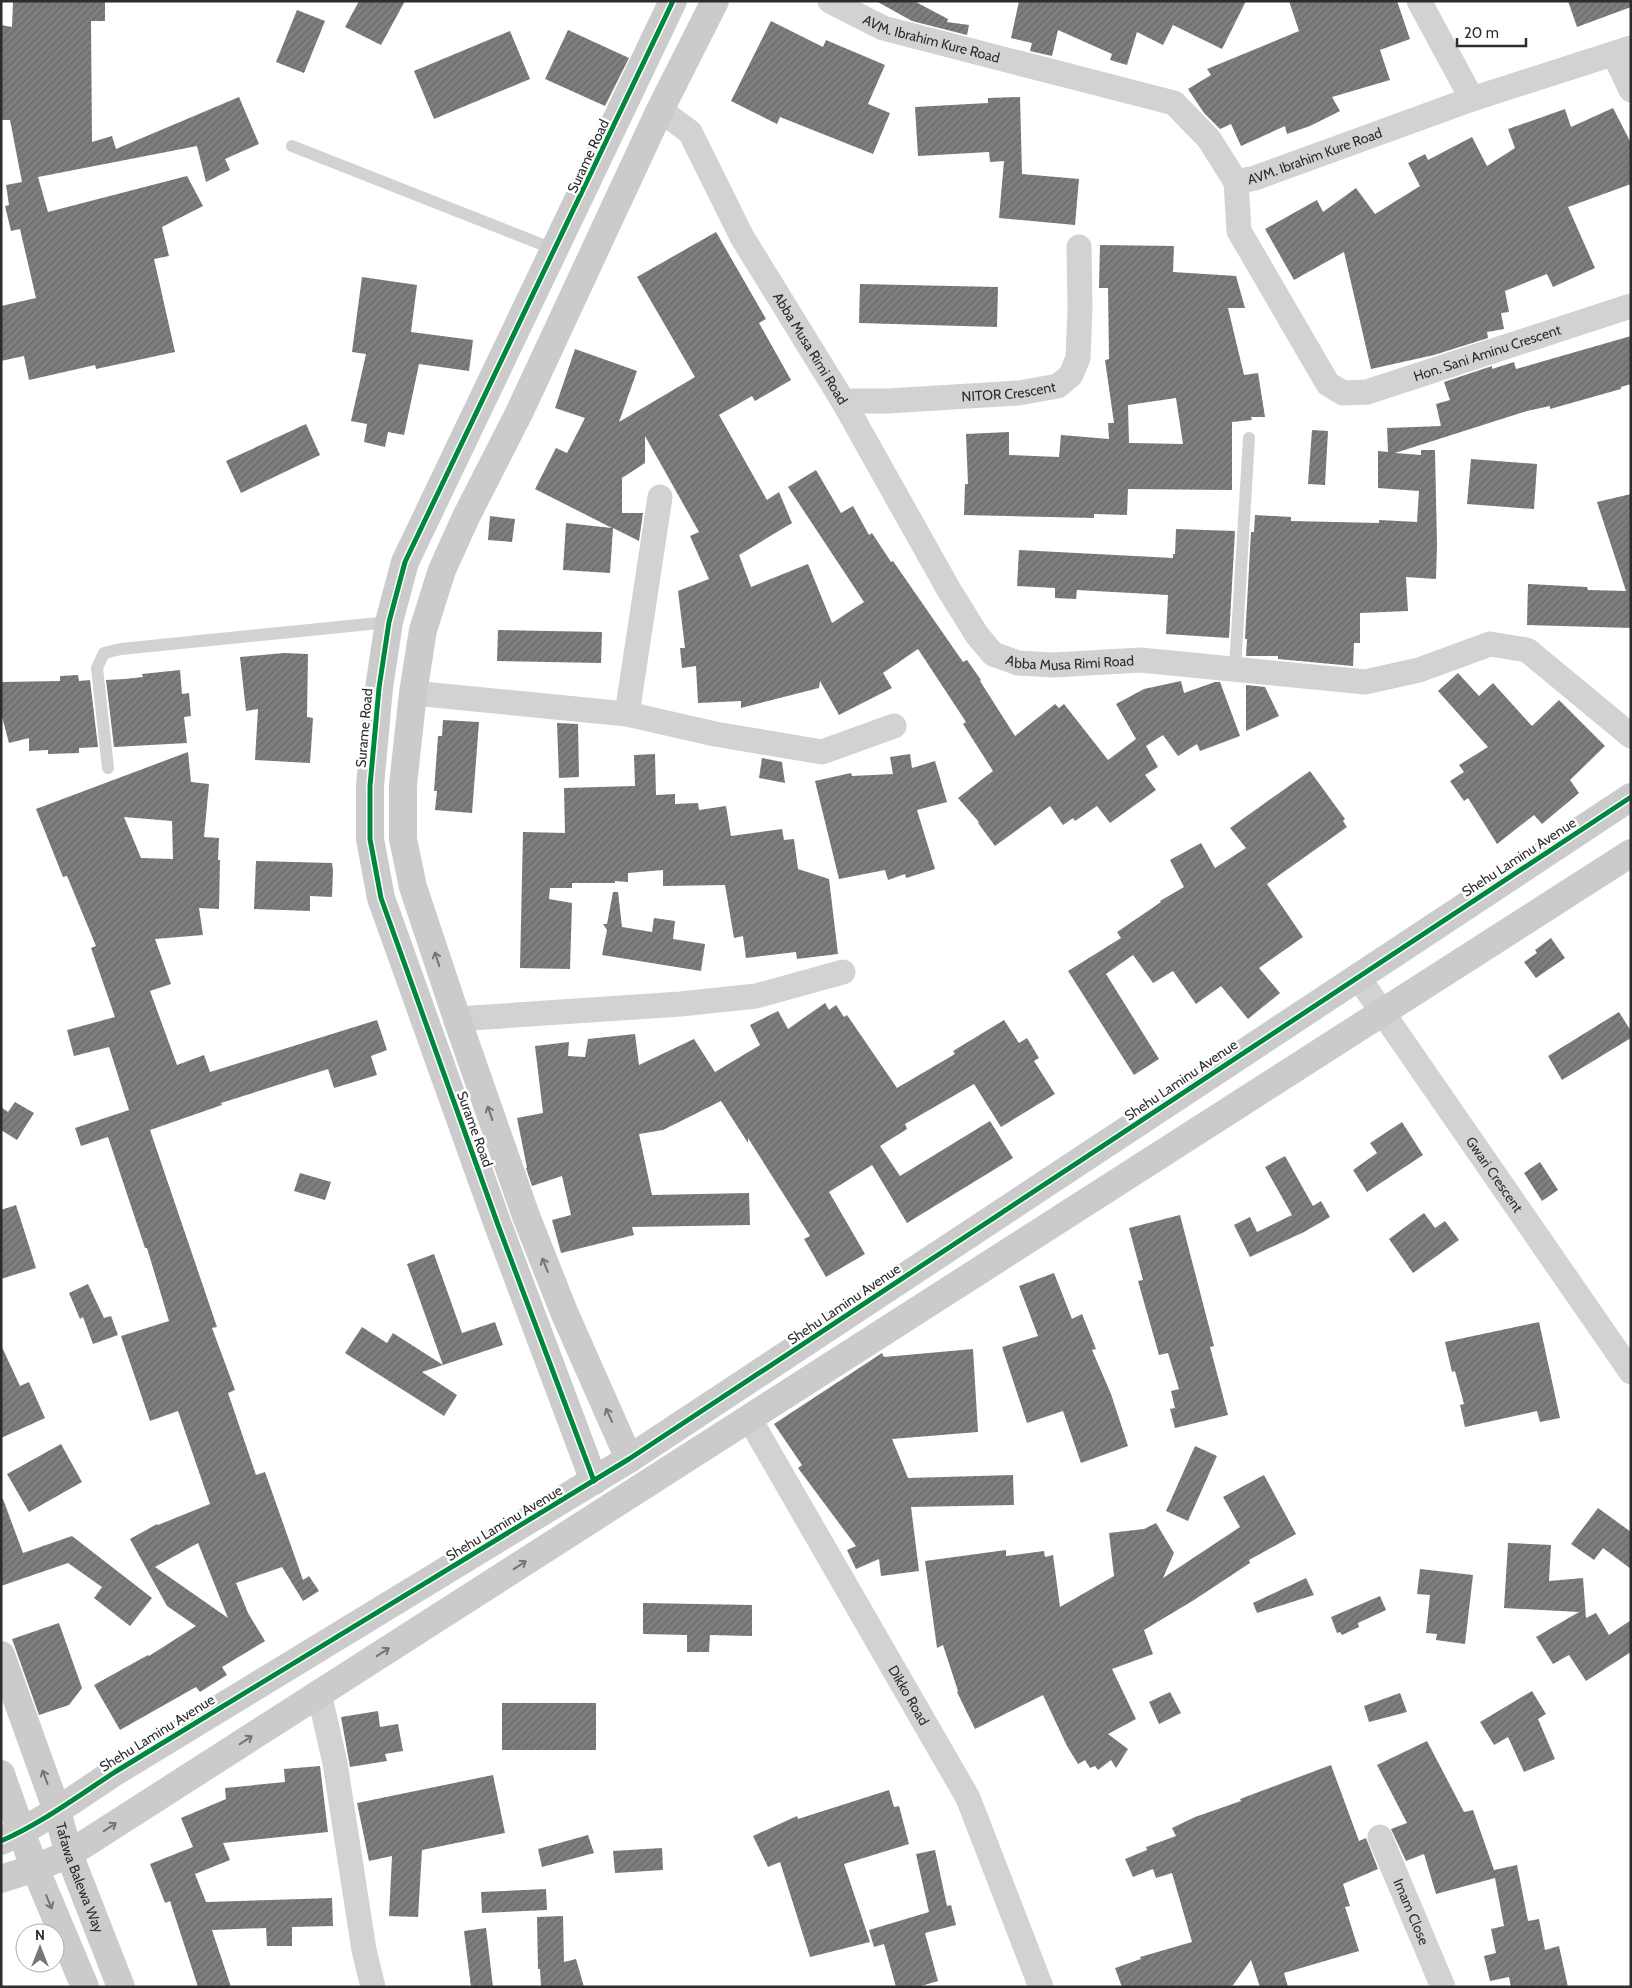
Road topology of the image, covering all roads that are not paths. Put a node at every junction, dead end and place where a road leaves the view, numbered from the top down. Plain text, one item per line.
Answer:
1 (673, 1) edge
2 (715, 1) edge
3 (830, 1) edge
4 (1419, 1) edge
5 (1622, 51) edge
6 (1631, 90) edge
7 (1472, 99) junction
8 (660, 110) junction
9 (292, 146) dead end
10 (1236, 182) junction
11 (1079, 247) dead end
12 (556, 250) junction
13 (1631, 306) edge
14 (488, 393) junction
15 (843, 401) junction
16 (520, 411) junction
17 (1249, 438) dead end
18 (660, 497) dead end
19 (389, 622) junction
20 (1235, 668) junction
21 (413, 693) junction
22 (627, 714) junction
23 (894, 726) dead end
24 (1631, 736) edge
25 (108, 768) dead end
26 (1631, 797) edge
27 (1631, 854) edge
28 (842, 972) dead end
29 (1358, 976) junction
30 (1383, 1012) junction
31 (457, 1019) junction
32 (1631, 1372) edge
33 (749, 1418) junction
34 (629, 1459) junction
35 (594, 1481) junction
36 (1, 1655) edge
37 (319, 1694) junction
38 (1, 1774) edge
39 (57, 1811) junction
40 (11, 1836) edge
41 (1380, 1837) dead end
42 (68, 1854) junction
43 (35, 1868) junction
44 (1, 1880) edge
45 (85, 1987) edge
46 (121, 1987) edge
47 (373, 1987) edge
48 (1040, 1987) edge
49 (1443, 1987) edge

1 - 12 street, Surame Road
2 - 8 street, Surame Road
3 - 10 street, AVM. Ibrahim Kure Road
4 - 7 street
5 - 6 street
5 - 7 street, AVM. Ibrahim Kure Road
7 - 10 street, AVM. Ibrahim Kure Road
8 - 15 street, Abba Musa Rimi Road
8 - 16 street, Surame Road
9 - 12 lane
10 - 13 street, Hon. Sani Aminu Crescent
11 - 15 street, NITOR Crescent
12 - 14 street, Surame Road
14 - 16 street
14 - 19 street, Surame Road
15 - 20 street, Abba Musa Rimi Road
16 - 21 street, Surame Road
17 - 20 lane
18 - 22 street
19 - 25 lane
19 - 35 street, Surame Road
20 - 24 street, Abba Musa Rimi Road
21 - 22 street
31 -> 21 street, Surame Road
22 - 23 street
26 - 29 street, Shehu Laminu Avenue
27 - 30 street
28 - 31 street
29 - 30 street, Gwari Crescent
29 - 34 street, Shehu Laminu Avenue
30 - 32 street, Gwari Crescent
30 - 33 street
34 -> 31 street, Surame Road
37 -> 33 street
33 - 48 street, Dikko Road
34 - 35 street, Shehu Laminu Avenue
35 - 39 street, Shehu Laminu Avenue
39 -> 36 street, Tafawa Balewa Way
42 -> 37 street
37 - 47 street
38 - 40 street
39 - 40 street, Shehu Laminu Avenue
39 - 42 street, Tafawa Balewa Way
40 - 43 street
41 - 49 street, Imam Close
42 - 43 street
42 - 46 street, Tafawa Balewa Way
43 - 44 street
43 -> 45 street

